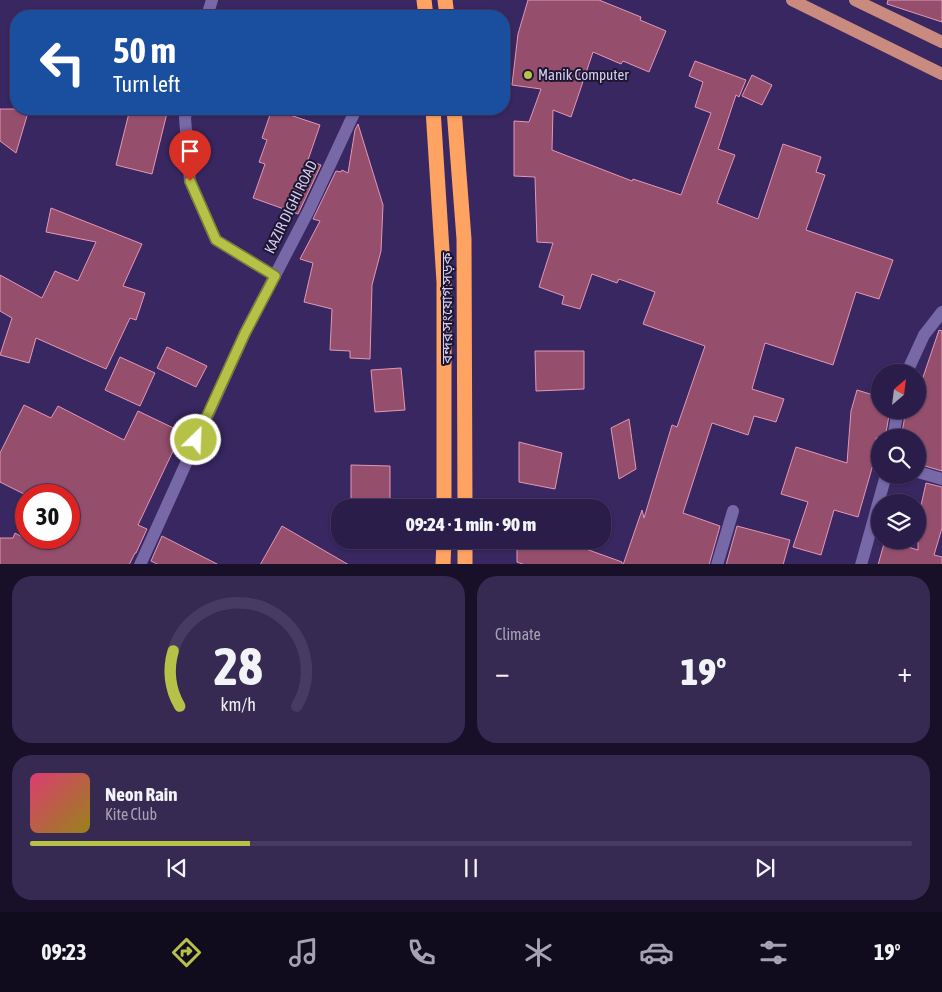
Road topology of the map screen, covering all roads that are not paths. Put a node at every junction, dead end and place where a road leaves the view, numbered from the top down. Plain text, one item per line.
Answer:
1 (792, 0) edge
2 (855, 0) edge
3 (942, 42) edge
4 (942, 74) edge
5 (185, 115) edge
6 (353, 115) edge
7 (433, 115) edge
8 (454, 115) edge
9 (275, 276) junction
10 (942, 312) edge
11 (911, 364) edge
12 (926, 475) edge
13 (942, 480) edge
14 (883, 484) edge
15 (444, 499) edge
16 (465, 499) edge
17 (733, 511) dead end
18 (444, 549) edge
19 (465, 549) edge
20 (140, 564) edge
21 (444, 564) edge
22 (465, 564) edge
23 (717, 564) edge
24 (861, 564) edge

1 - 4 main road
2 - 3 main road
5 - 9 street
6 - 9 street, KAZIR DIGHI ROAD
7 - 15 highway, বন্দর সংযোগ সড়ক
8 - 16 highway, বন্দর সংযোগ সড়ক
9 - 20 street, KAZIR DIGHI ROAD
10 - 11 street
12 - 13 street
14 - 24 street
17 - 23 street
18 - 21 highway
19 - 22 highway

